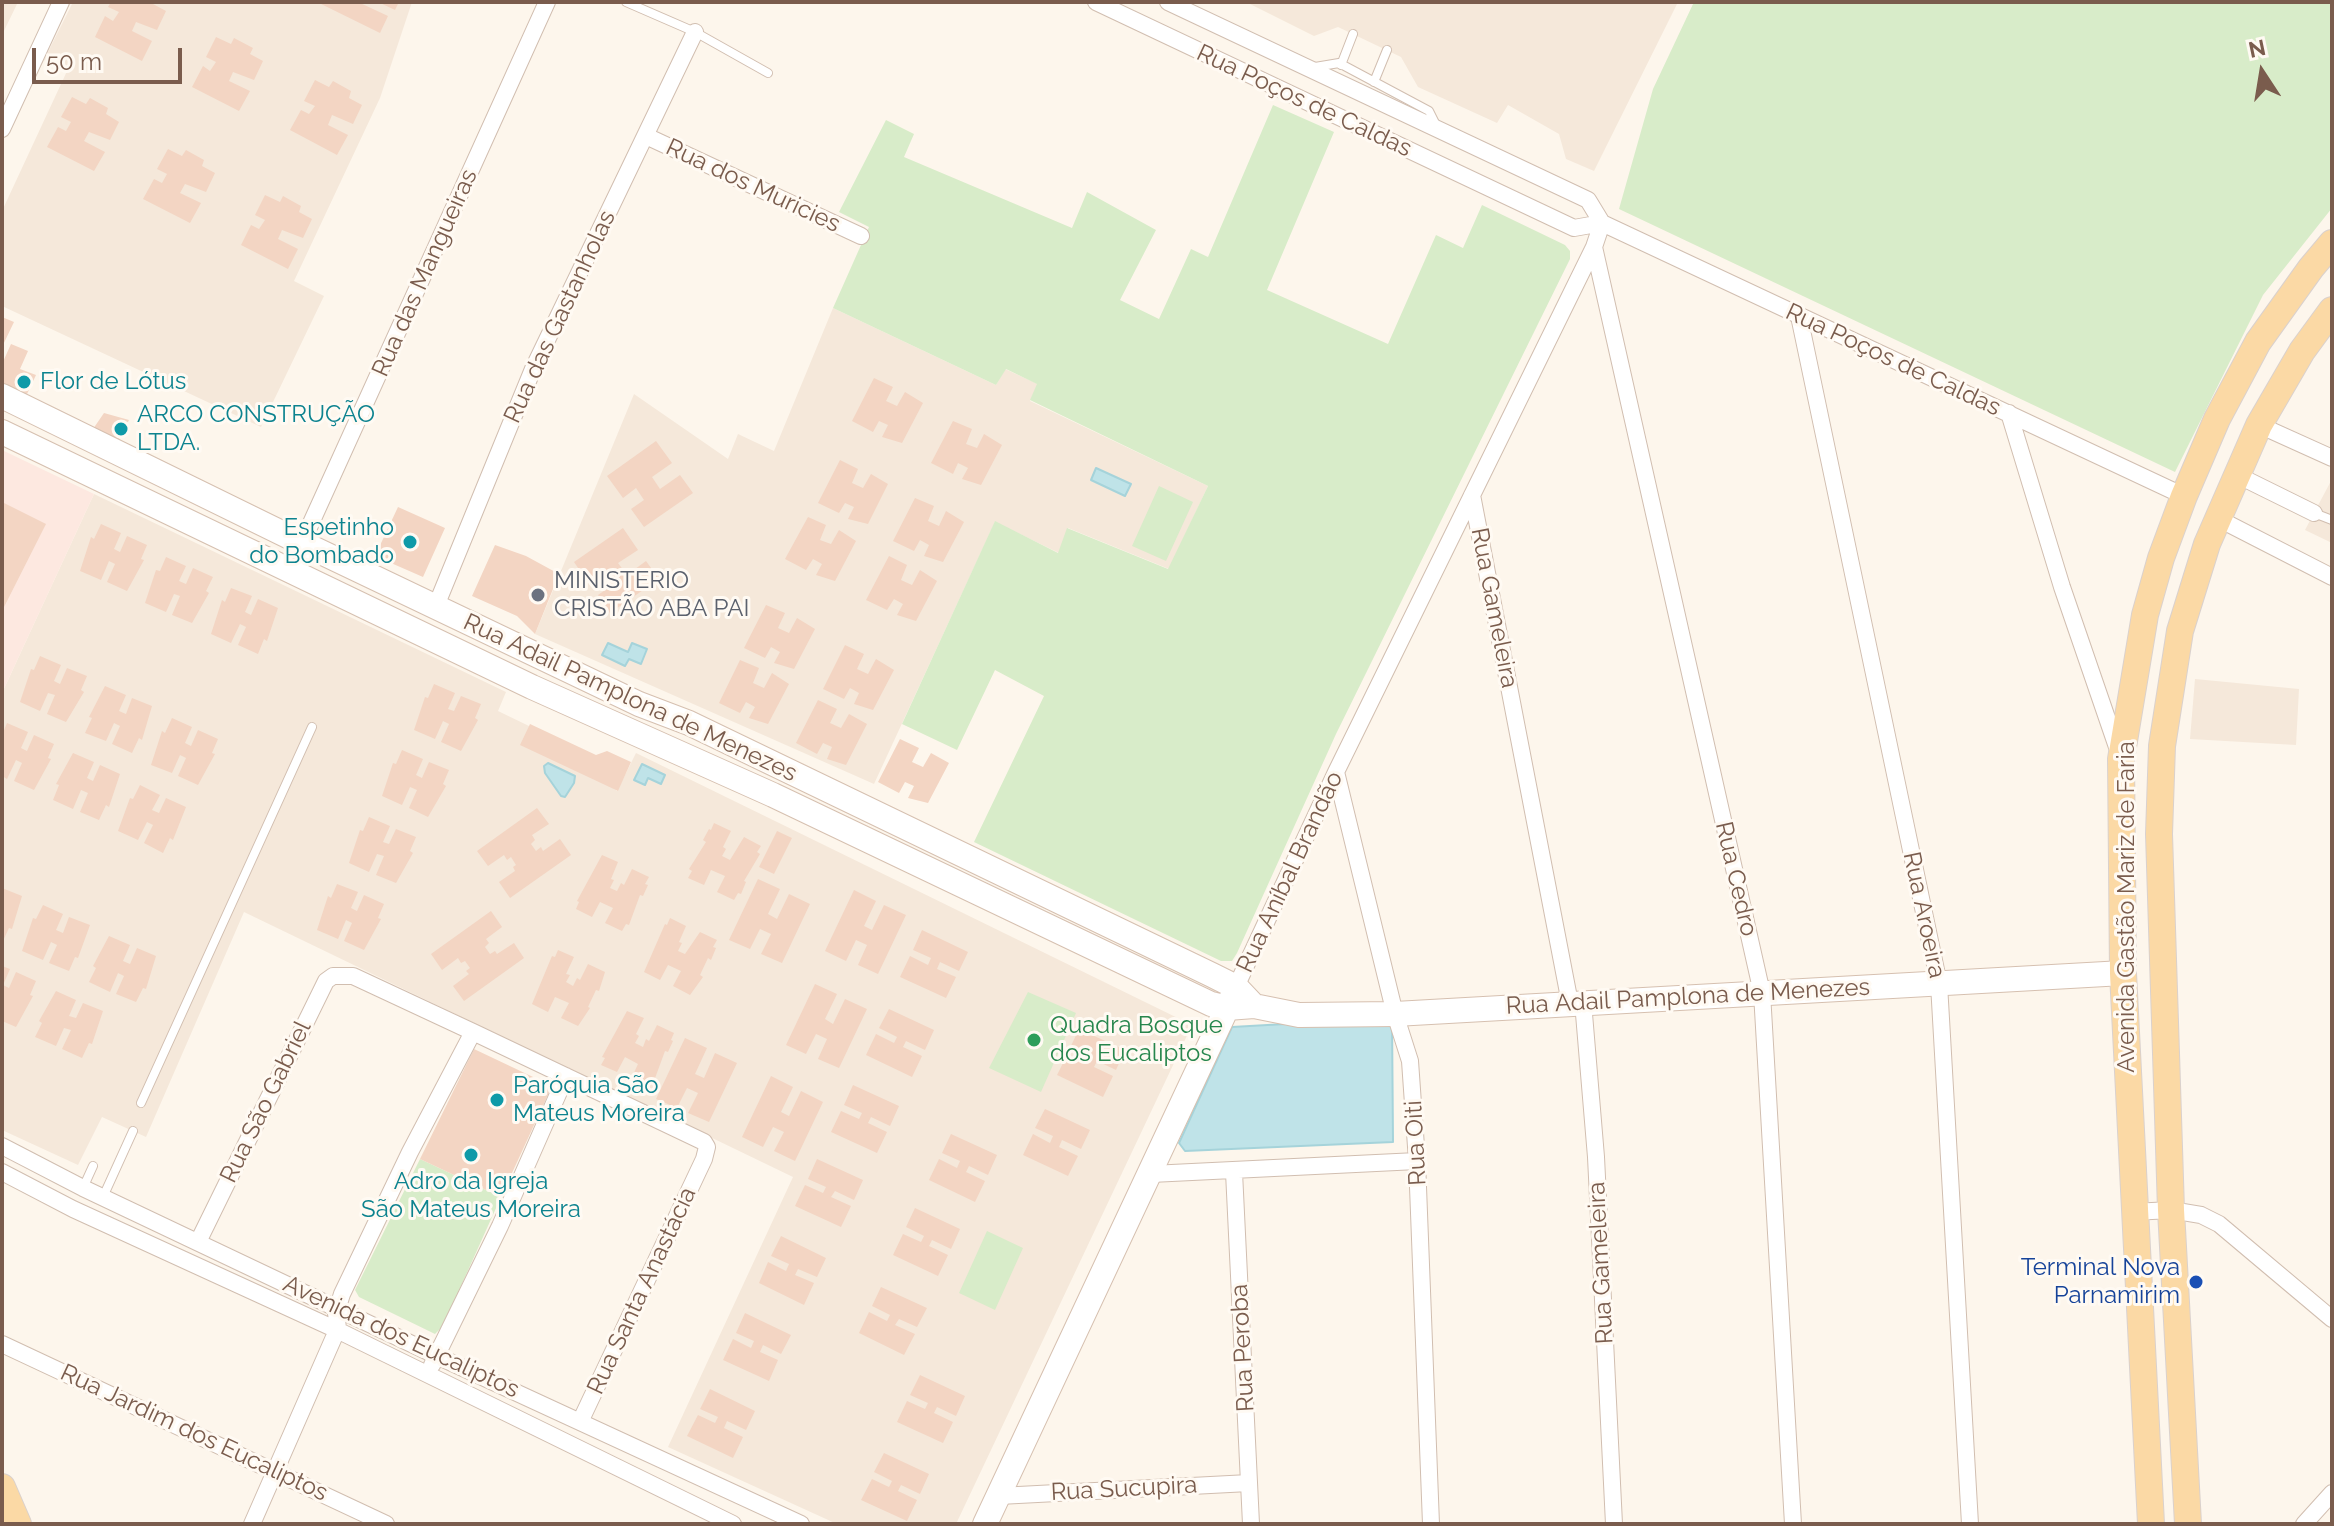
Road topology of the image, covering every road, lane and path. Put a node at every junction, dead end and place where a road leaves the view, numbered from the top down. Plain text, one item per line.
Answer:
1 (61, 2) edge
2 (547, 2) edge
3 (626, 2) edge
4 (1096, 2) edge
5 (1168, 2) edge
6 (695, 32) junction
7 (1353, 34) dead end
8 (1387, 50) dead end
9 (1341, 65) junction
10 (1307, 68) junction
11 (768, 73) dead end
12 (1374, 82) junction
13 (2, 129) edge
14 (1438, 129) junction
15 (646, 136) junction
16 (1602, 223) junction
17 (861, 236) dead end
18 (2332, 243) edge
19 (1594, 247) junction
20 (2289, 299) junction
21 (1799, 316) junction
22 (2327, 317) edge
23 (2268, 329) junction
24 (2302, 351) junction
25 (2, 396) edge
26 (2009, 413) junction
27 (2259, 425) junction
28 (2, 432) edge
29 (2332, 458) edge
30 (2235, 474) junction
31 (1472, 495) junction
32 (2184, 496) junction
33 (2314, 513) joint
34 (2217, 518) junction
35 (2332, 520) edge
36 (302, 543) junction
37 (2332, 577) edge
38 (430, 604) junction
39 (378, 612) junction
40 (491, 633) junction
41 (441, 643) junction
42 (312, 727) dead end
43 (2121, 759) junction
44 (784, 769) junction
45 (1336, 772) junction
46 (773, 795) junction
47 (980, 864) junction
48 (934, 872) junction
49 (1046, 895) junction
50 (999, 903) junction
51 (2123, 973) junction
52 (1939, 984) junction
53 (1762, 993) junction
54 (1232, 998) junction
55 (1576, 1002) junction
56 (1395, 1014) junction
57 (473, 1032) junction
58 (566, 1076) junction
59 (141, 1103) dead end
60 (133, 1131) dead end
61 (2, 1146) edge
62 (1417, 1161) junction
63 (93, 1166) dead end
64 (2, 1172) edge
65 (1234, 1172) junction
66 (1151, 1174) junction
67 (83, 1188) junction
68 (103, 1197) junction
69 (73, 1209) junction
70 (2171, 1210) junction
71 (2133, 1212) junction
72 (94, 1219) junction
73 (198, 1242) junction
74 (338, 1307) junction
75 (2332, 1319) edge
76 (337, 1330) junction
77 (2, 1344) edge
78 (437, 1356) junction
79 (426, 1376) junction
80 (580, 1422) junction
81 (598, 1430) junction
82 (586, 1451) junction
83 (276, 1471) junction
84 (1249, 1483) junction
85 (2, 1487) edge
86 (2332, 1493) edge
87 (999, 1496) junction
88 (18, 1524) edge
89 (252, 1524) edge
90 (386, 1524) edge
91 (733, 1524) edge
92 (801, 1524) edge
93 (985, 1524) edge
94 (1251, 1524) edge
95 (1431, 1524) edge
96 (1614, 1524) edge
97 (1793, 1524) edge
98 (1970, 1524) edge
99 (2151, 1524) edge
100 (2188, 1524) edge
101 (2304, 1524) edge

1 - 13 street
2 - 36 street, Rua das Mangueiras
3 - 6 lane
4 - 16 street, Rua Poços de Caldas
5 - 10 street, Rua Poços de Caldas
6 - 11 lane
6 - 15 street, Rua das Gastanholas
7 - 9 lane
8 - 12 lane
9 - 10 lane
9 - 12 lane
10 - 14 street, Rua Poços de Caldas
12 - 14 lane
14 - 16 street, Rua Poços de Caldas
15 - 17 street, Rua dos Muricies
15 - 38 street, Rua das Gastanholas
16 - 19 street, Rua Aníbal Brandão
16 - 21 street, Rua Poços de Caldas
18 - 20 main road, Avenida Gastão Mariz de Faria
19 - 31 street, Rua Aníbal Brandão
19 - 53 street, Rua Cedro
20 - 22 main road
20 - 23 main road, Avenida Gastão Mariz de Faria
21 - 26 street, Rua Poços de Caldas
21 - 52 street, Rua Aroeira
22 - 24 main road, Avenida Gastão Mariz de Faria
23 - 24 main road
23 - 32 main road, Avenida Gastão Mariz de Faria
24 - 27 main road, Avenida Gastão Mariz de Faria
25 - 36 main road, Rua Adail Pamplona de Menezes
26 - 32 street, Rua Poços de Caldas
26 - 43 street
27 - 29 street
27 - 30 main road, Avenida Gastão Mariz de Faria
28 - 39 main road, Rua Adail Pamplona de Menezes
30 - 33 street
30 - 34 main road, Avenida Gastão Mariz de Faria
31 - 45 street, Rua Aníbal Brandão
31 - 55 street, Rua Gameleira
32 - 43 main road, Avenida Gastão Mariz de Faria
33 - 35 lane
34 - 37 street
34 - 70 main road, Avenida Gastão Mariz de Faria
36 - 38 main road, Rua Adail Pamplona de Menezes
38 - 39 main road
38 - 40 main road, Rua Adail Pamplona de Menezes
39 - 41 main road, Rua Adail Pamplona de Menezes
40 - 41 main road
40 - 44 main road, Rua Adail Pamplona de Menezes
41 - 46 main road, Rua Adail Pamplona de Menezes
42 - 59 lane
43 - 51 main road, Avenida Gastão Mariz de Faria
44 - 46 main road
44 - 47 main road, Rua Adail Pamplona de Menezes
45 - 54 street, Rua Aníbal Brandão
45 - 56 street, Rua Oiti
46 - 48 main road, Rua Adail Pamplona de Menezes
47 - 48 main road
47 - 49 main road, Rua Adail Pamplona de Menezes
48 - 50 main road, Rua Adail Pamplona de Menezes
49 - 50 main road
49 - 54 main road, Rua Adail Pamplona de Menezes
50 - 54 main road, Rua Adail Pamplona de Menezes
51 - 52 main road, Rua Adail Pamplona de Menezes
51 - 71 main road, Avenida Gastão Mariz de Faria
52 - 53 main road, Rua Adail Pamplona de Menezes
52 - 98 street, Rua Aroeira
53 - 55 main road, Rua Adail Pamplona de Menezes
53 - 97 street, Rua Cedro
54 - 56 main road, Rua Adail Pamplona de Menezes
54 - 66 main road, Rua Aníbal Brandão
55 - 56 main road, Rua Adail Pamplona de Menezes
55 - 96 street, Rua Gameleira
56 - 62 street, Rua Oiti
57 - 58 street
57 - 73 street, Rua São Gabriel
57 - 74 street
58 - 78 street
58 - 80 street, Rua Santa Anastácia
60 - 68 lane
61 - 67 street, Avenida dos Eucaliptos
62 - 65 street
62 - 95 street, Rua Oiti
63 - 67 lane
64 - 69 street, Avenida dos Eucaliptos
65 - 66 street
65 - 84 street, Rua Peroba
66 - 87 main road, Rua Aníbal Brandão
67 - 68 street, Avenida dos Eucaliptos
67 - 69 street
68 - 72 street
68 - 73 street, Avenida dos Eucaliptos
69 - 72 street, Avenida dos Eucaliptos
70 - 71 street
70 - 75 street
70 - 100 main road, Avenida Gastão Mariz de Faria
71 - 99 main road, Avenida Gastão Mariz de Faria
72 - 76 street, Avenida dos Eucaliptos
73 - 74 street, Avenida dos Eucaliptos
74 - 76 street
74 - 78 street, Avenida dos Eucaliptos
76 - 79 street, Avenida dos Eucaliptos
76 - 83 street
77 - 83 street, Rua Jardim dos Eucaliptos
78 - 79 street
78 - 80 street, Avenida dos Eucaliptos
79 - 82 street, Avenida dos Eucaliptos
80 - 81 street, Avenida dos Eucaliptos
81 - 82 street, Rua Santa Anastácia
81 - 92 street, Avenida dos Eucaliptos
82 - 91 street, Avenida dos Eucaliptos
83 - 89 street
83 - 90 street, Rua Jardim dos Eucaliptos
84 - 87 street, Rua Sucupira
84 - 94 street, Rua Peroba
85 - 88 main road
86 - 101 street
87 - 93 main road, Rua Aníbal Brandão

